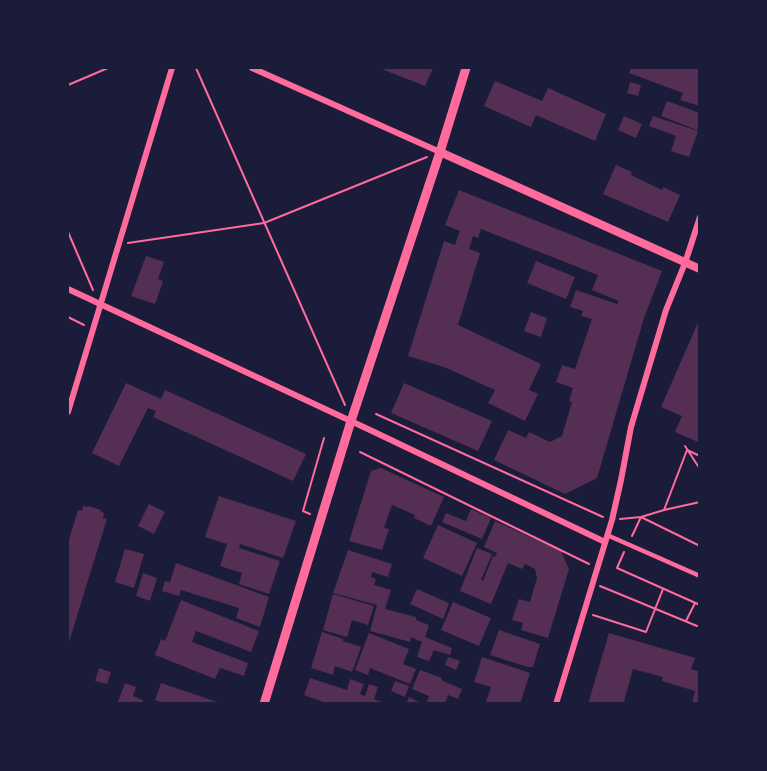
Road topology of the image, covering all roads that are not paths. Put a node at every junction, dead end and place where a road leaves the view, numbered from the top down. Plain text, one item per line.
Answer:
1 (172, 68) edge
2 (252, 68) edge
3 (466, 68) edge
4 (440, 152) junction
5 (699, 217) edge
6 (685, 263) junction
7 (699, 269) edge
8 (68, 289) edge
9 (100, 305) junction
10 (68, 412) edge
11 (351, 421) junction
12 (606, 539) junction
13 (699, 576) edge
14 (264, 704) edge
15 (556, 704) edge

1 - 9 street
2 - 4 street
3 - 4 main road
4 - 6 street
4 - 11 main road
5 - 6 street
6 - 7 street
6 - 12 street
8 - 9 street
9 - 10 street
9 - 11 street
11 - 12 street
11 - 14 main road
12 - 13 street
12 - 15 street

